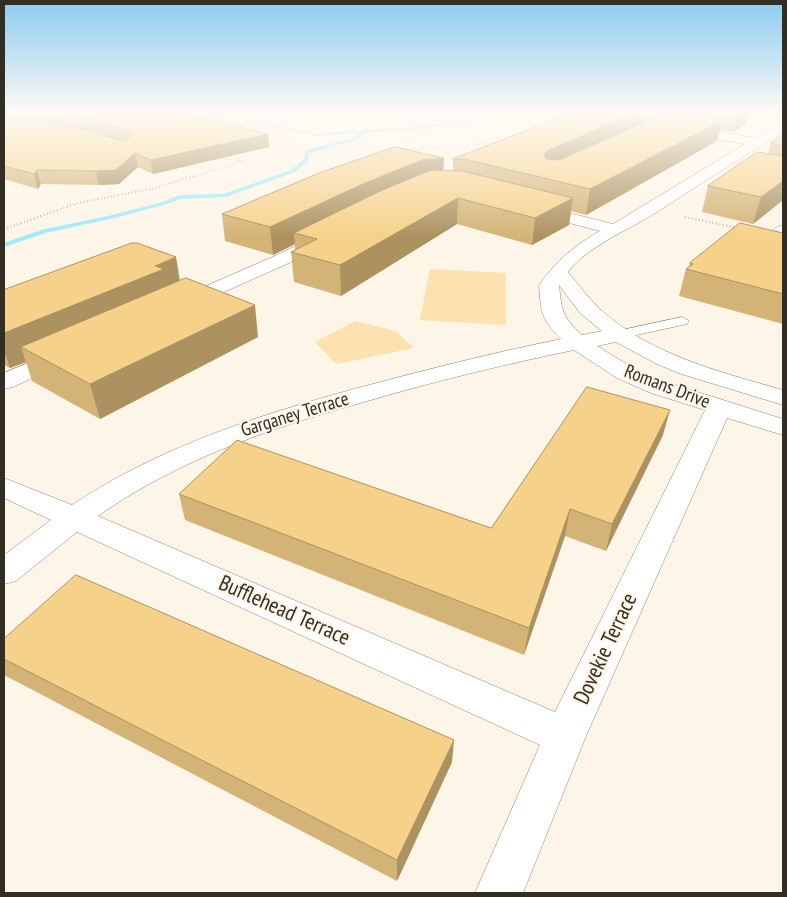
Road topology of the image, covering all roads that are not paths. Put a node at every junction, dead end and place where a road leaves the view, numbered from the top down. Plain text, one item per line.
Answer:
1 (736, 154) edge
2 (720, 164) junction
3 (738, 167) edge
4 (520, 205) edge
5 (345, 226) edge
6 (615, 230) junction
7 (559, 273) junction
8 (167, 310) edge
9 (682, 321) dead end
10 (618, 335) junction
11 (576, 342) junction
12 (78, 349) edge
13 (4, 382) edge
14 (783, 398) edge
15 (719, 407) junction
16 (783, 427) edge
17 (4, 487) edge
18 (74, 518) junction
19 (4, 572) edge
20 (565, 736) junction
21 (499, 893) edge

1 - 2 street, Romans Drive
2 - 3 street
2 - 6 street, Romans Drive
4 - 6 street
5 - 8 street
6 - 7 street, Romans Drive
7 - 10 street, Romans Drive
7 - 11 street, Romans Drive
9 - 10 lane
10 - 11 street, Garganey Terrace
10 - 14 street, Romans Drive
11 - 15 street, Romans Drive
11 - 18 street, Garganey Terrace
12 - 13 street
15 - 16 street, Romans Drive
15 - 20 street, Dovekie Terrace
17 - 18 street, Bufflehead Terrace
18 - 19 street, Garganey Terrace
18 - 20 street, Bufflehead Terrace
20 - 21 street, Dovekie Terrace

